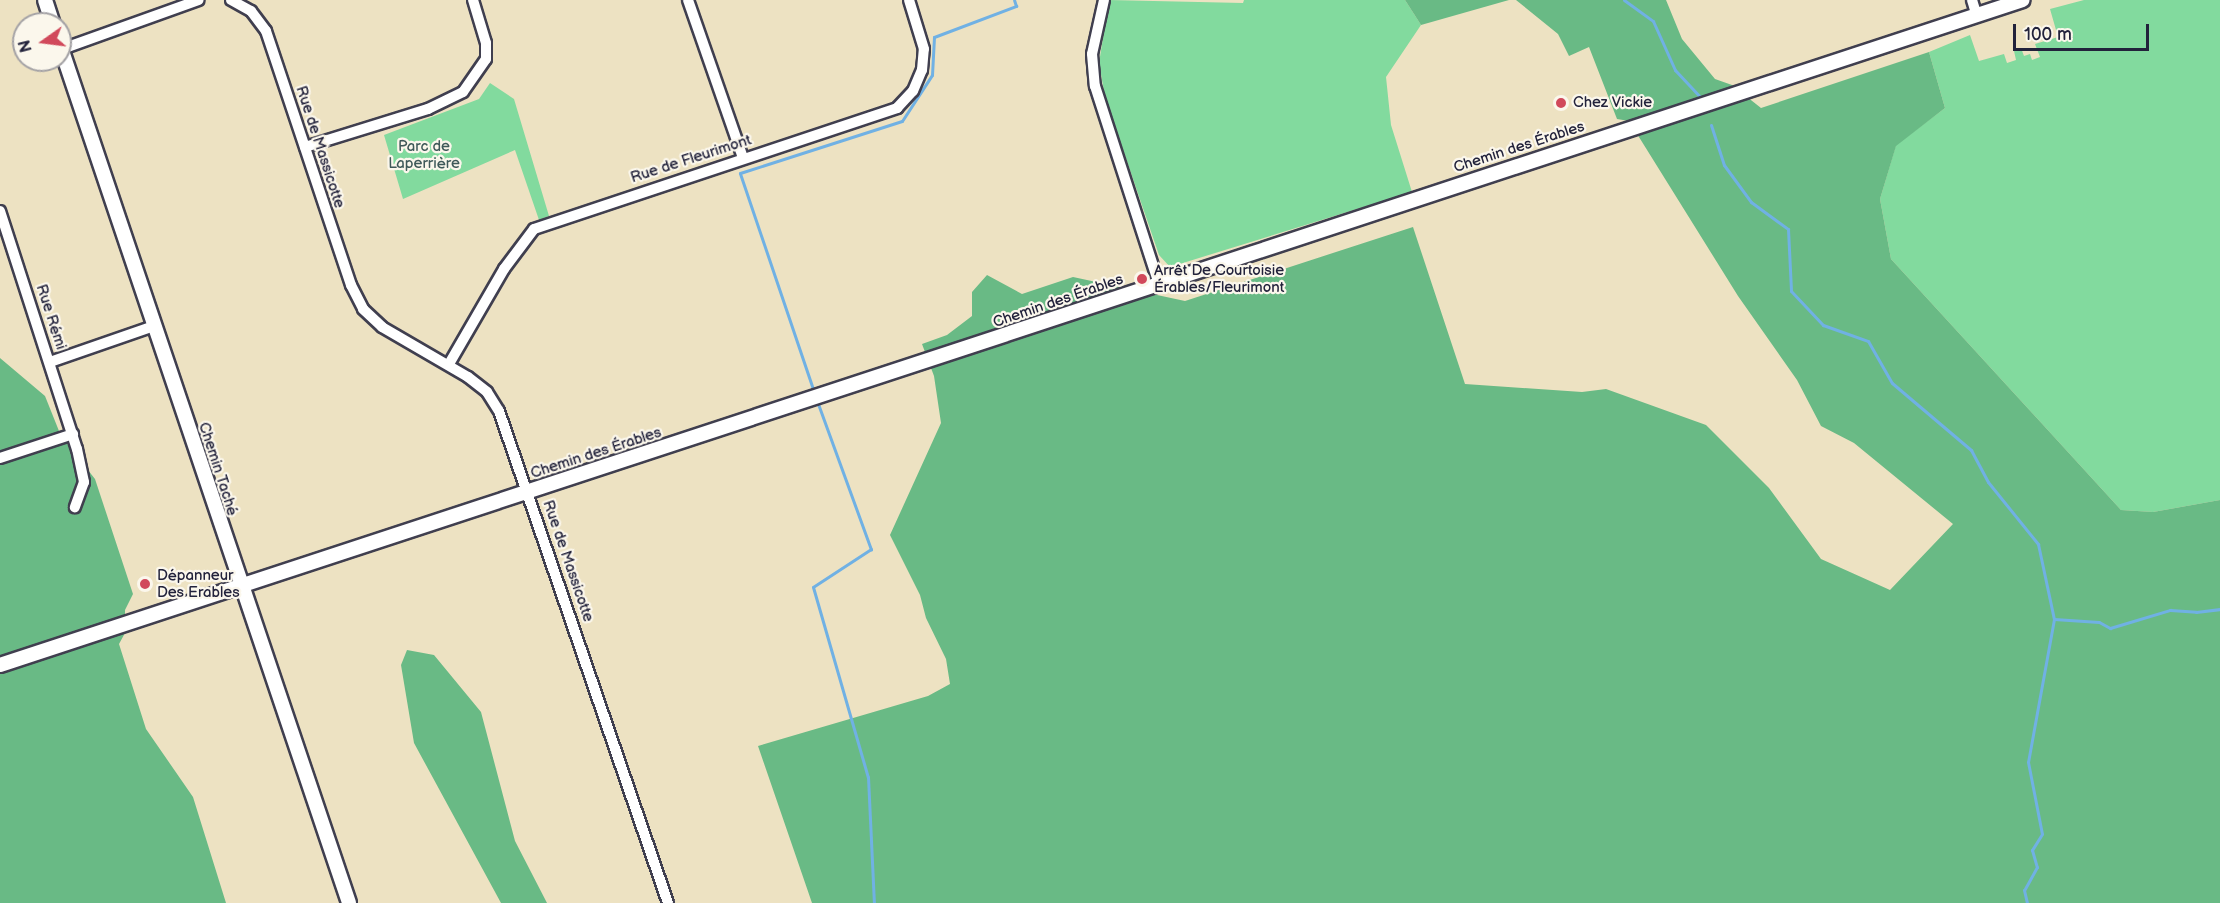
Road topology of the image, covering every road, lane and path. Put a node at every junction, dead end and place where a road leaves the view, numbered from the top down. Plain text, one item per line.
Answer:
1 (199, 0) edge
2 (231, 0) edge
3 (473, 0) edge
4 (688, 0) edge
5 (909, 0) edge
6 (1104, 0) edge
7 (1972, 0) edge
8 (2023, 0) edge
9 (1993, 5) edge
10 (1977, 16) junction
11 (72, 43) edge
12 (69, 72) edge
13 (305, 147) junction
14 (743, 158) junction
15 (0, 211) edge
16 (1159, 284) junction
17 (154, 326) junction
18 (50, 362) junction
19 (449, 364) junction
20 (73, 434) junction
21 (0, 458) edge
22 (528, 492) junction
23 (75, 507) dead end
24 (239, 585) junction
25 (0, 665) edge
26 (349, 903) edge
27 (668, 903) edge

1 - 11 street
2 - 13 street, Rue de Massicotte
3 - 13 street
4 - 14 street
5 - 14 street, Rue de Fleurimont
6 - 16 street
7 - 10 street
8 - 9 street, Chemin des Érables
9 - 10 street, Chemin des Érables
10 - 16 street, Chemin des Érables
12 - 17 street, Chemin Taché
13 - 19 street, Rue de Massicotte
14 - 19 street, Rue de Fleurimont
15 - 18 street, Rue Rémi
16 - 22 street, Chemin des Érables
17 - 18 street
17 - 24 street, Chemin Taché
18 - 20 street, Rue Rémi
19 - 22 street, Rue de Massicotte
20 - 21 street
20 - 23 street, Rue Rémi
22 - 24 street, Chemin des Érables
22 - 27 street, Rue de Massicotte
24 - 25 street, Chemin des Érables
24 - 26 street, Chemin Taché

